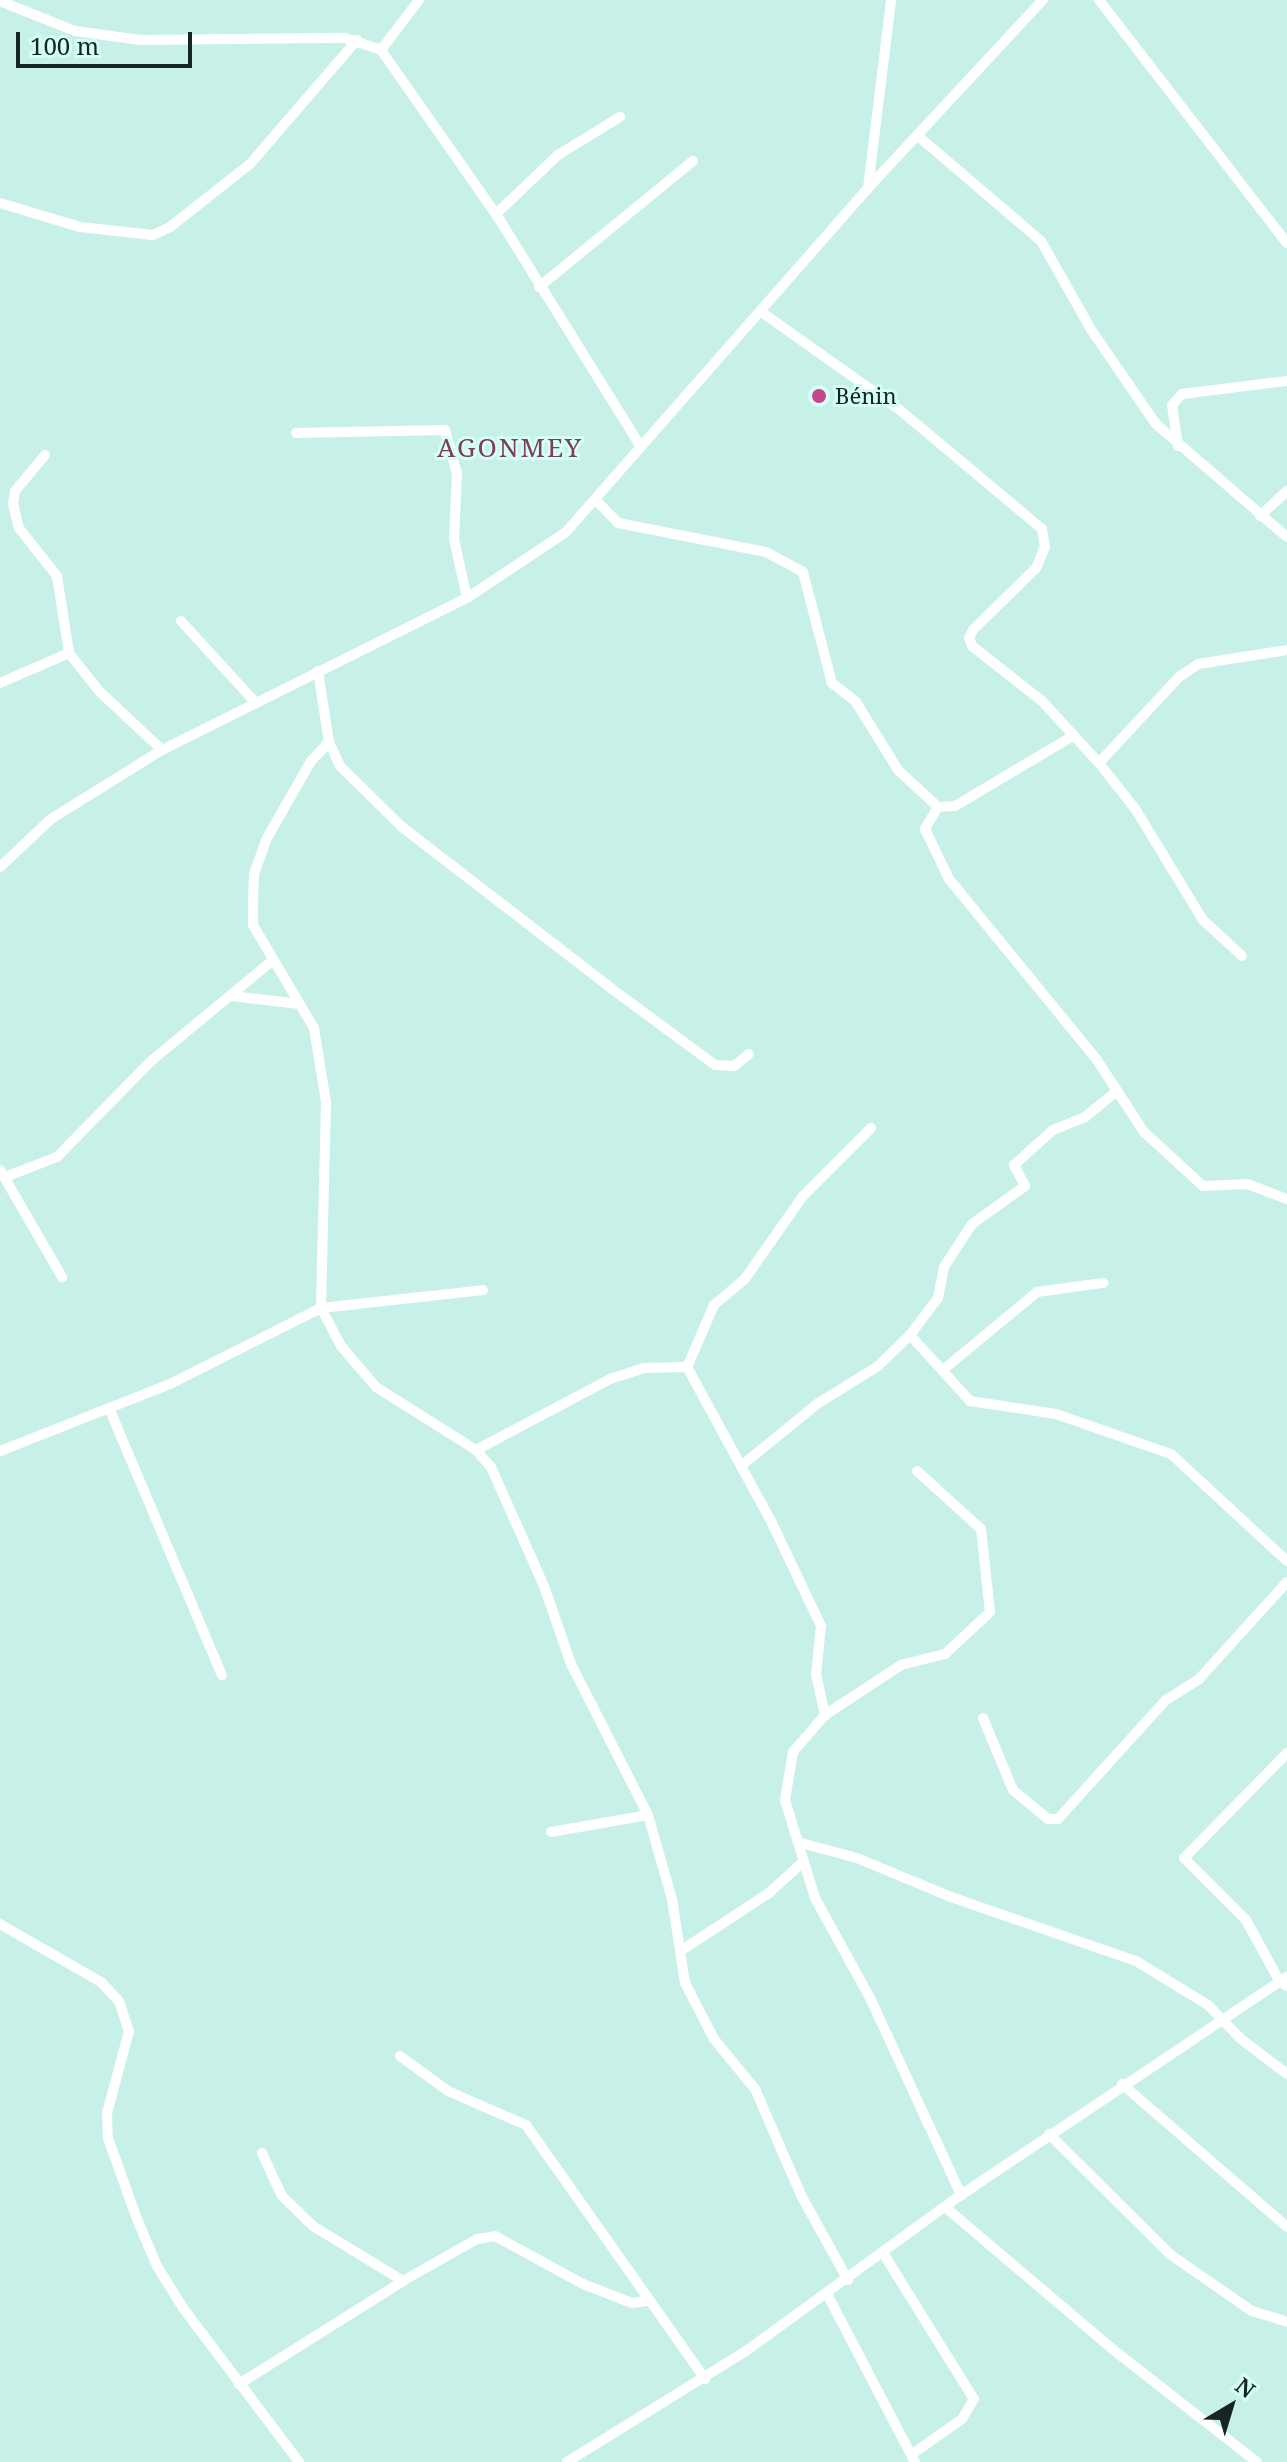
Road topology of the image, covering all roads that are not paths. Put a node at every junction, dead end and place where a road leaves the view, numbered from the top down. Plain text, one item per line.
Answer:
1 (419, 0) edge
2 (891, 0) edge
3 (1043, 0) edge
4 (1099, 0) edge
5 (0, 1) edge
6 (357, 40) junction
7 (381, 50) junction
8 (620, 117) dead end
9 (918, 136) junction
10 (693, 161) dead end
11 (868, 188) junction
12 (0, 203) edge
13 (496, 214) junction
14 (1287, 243) edge
15 (539, 287) junction
16 (760, 311) junction
17 (1287, 381) edge
18 (296, 433) dead end
19 (1178, 446) junction
20 (641, 447) junction
21 (45, 455) dead end
22 (1287, 491) edge
23 (595, 499) junction
24 (1260, 516) junction
25 (1287, 537) edge
26 (467, 598) junction
27 (181, 621) dead end
28 (1287, 650) edge
29 (69, 653) junction
30 (318, 671) junction
31 (0, 683) edge
32 (256, 703) junction
33 (1073, 736) junction
34 (329, 742) junction
35 (162, 750) junction
36 (1099, 763) junction
37 (938, 807) junction
38 (0, 867) edge
39 (1242, 956) dead end
40 (272, 961) junction
41 (230, 996) junction
42 (299, 1004) junction
43 (749, 1054) dead end
44 (1117, 1091) junction
45 (871, 1128) dead end
46 (2, 1173) edge
47 (1287, 1199) edge
48 (62, 1277) dead end
49 (1103, 1283) dead end
50 (483, 1290) dead end
51 (321, 1308) junction
52 (910, 1335) junction
53 (687, 1367) junction
54 (943, 1370) junction
55 (109, 1408) junction
56 (476, 1450) junction
57 (0, 1451) edge
58 (741, 1466) junction
59 (917, 1471) dead end
60 (1287, 1561) edge
61 (1287, 1582) edge
62 (222, 1675) dead end
63 (825, 1715) junction
64 (983, 1718) dead end
65 (1287, 1753) edge
66 (648, 1815) junction
67 (551, 1832) dead end
68 (801, 1843) junction
69 (804, 1861) junction
70 (0, 1924) edge
71 (682, 1950) junction
72 (1285, 1982) edge
73 (1225, 2020) junction
74 (400, 2056) dead end
75 (1287, 2074) edge
76 (1122, 2084) junction
77 (1049, 2134) junction
78 (262, 2153) dead end
79 (961, 2195) junction
80 (945, 2207) junction
81 (1287, 2227) edge
82 (883, 2253) junction
83 (848, 2280) junction
84 (403, 2281) junction
85 (827, 2294) junction
86 (646, 2301) junction
87 (1287, 2322) edge
88 (705, 2379) junction
89 (239, 2384) junction
90 (913, 2459) edge
91 (299, 2462) edge
92 (567, 2462) edge
93 (1257, 2462) edge

1 - 7 street
2 - 11 street
3 - 9 street
4 - 14 street
5 - 6 street
6 - 7 street
6 - 12 street
7 - 13 street
8 - 13 street
9 - 11 street
9 - 19 street
10 - 15 street
11 - 16 street
13 - 15 street
15 - 20 street
16 - 20 street
16 - 33 street
17 - 19 street
18 - 26 street
19 - 24 street
20 - 23 street
21 - 29 street
22 - 24 street
23 - 26 street
23 - 37 street
24 - 25 street
26 - 30 street
27 - 32 street
28 - 36 street
29 - 31 street
29 - 35 street
30 - 32 street
30 - 34 street
32 - 35 street
33 - 36 street
33 - 37 street
34 - 40 street
34 - 43 street
35 - 38 street
36 - 39 street
37 - 44 street
40 - 41 street
40 - 42 street
41 - 42 street
41 - 46 street
42 - 51 street
44 - 47 street
44 - 52 street
45 - 53 street
46 - 48 street
49 - 54 street
50 - 51 street
51 - 55 street
51 - 56 street
52 - 54 street
52 - 58 street
53 - 56 street
53 - 58 street
54 - 60 street
55 - 57 street
55 - 62 street
56 - 66 street
58 - 63 street
59 - 63 street
61 - 64 street
63 - 68 street
65 - 72 street
66 - 67 street
66 - 71 street
68 - 69 street
68 - 73 street
69 - 71 street
69 - 79 street
70 - 89 street
71 - 83 street
72 - 73 street
73 - 75 street
73 - 76 street
74 - 86 street
76 - 77 street
76 - 81 street
77 - 79 street
77 - 87 street
78 - 84 street
79 - 80 street
80 - 82 street
80 - 93 street
82 - 83 street
82 - 90 street
83 - 85 street
84 - 86 street
84 - 89 street
85 - 88 street
85 - 90 street
86 - 88 street
88 - 92 street
89 - 91 street

